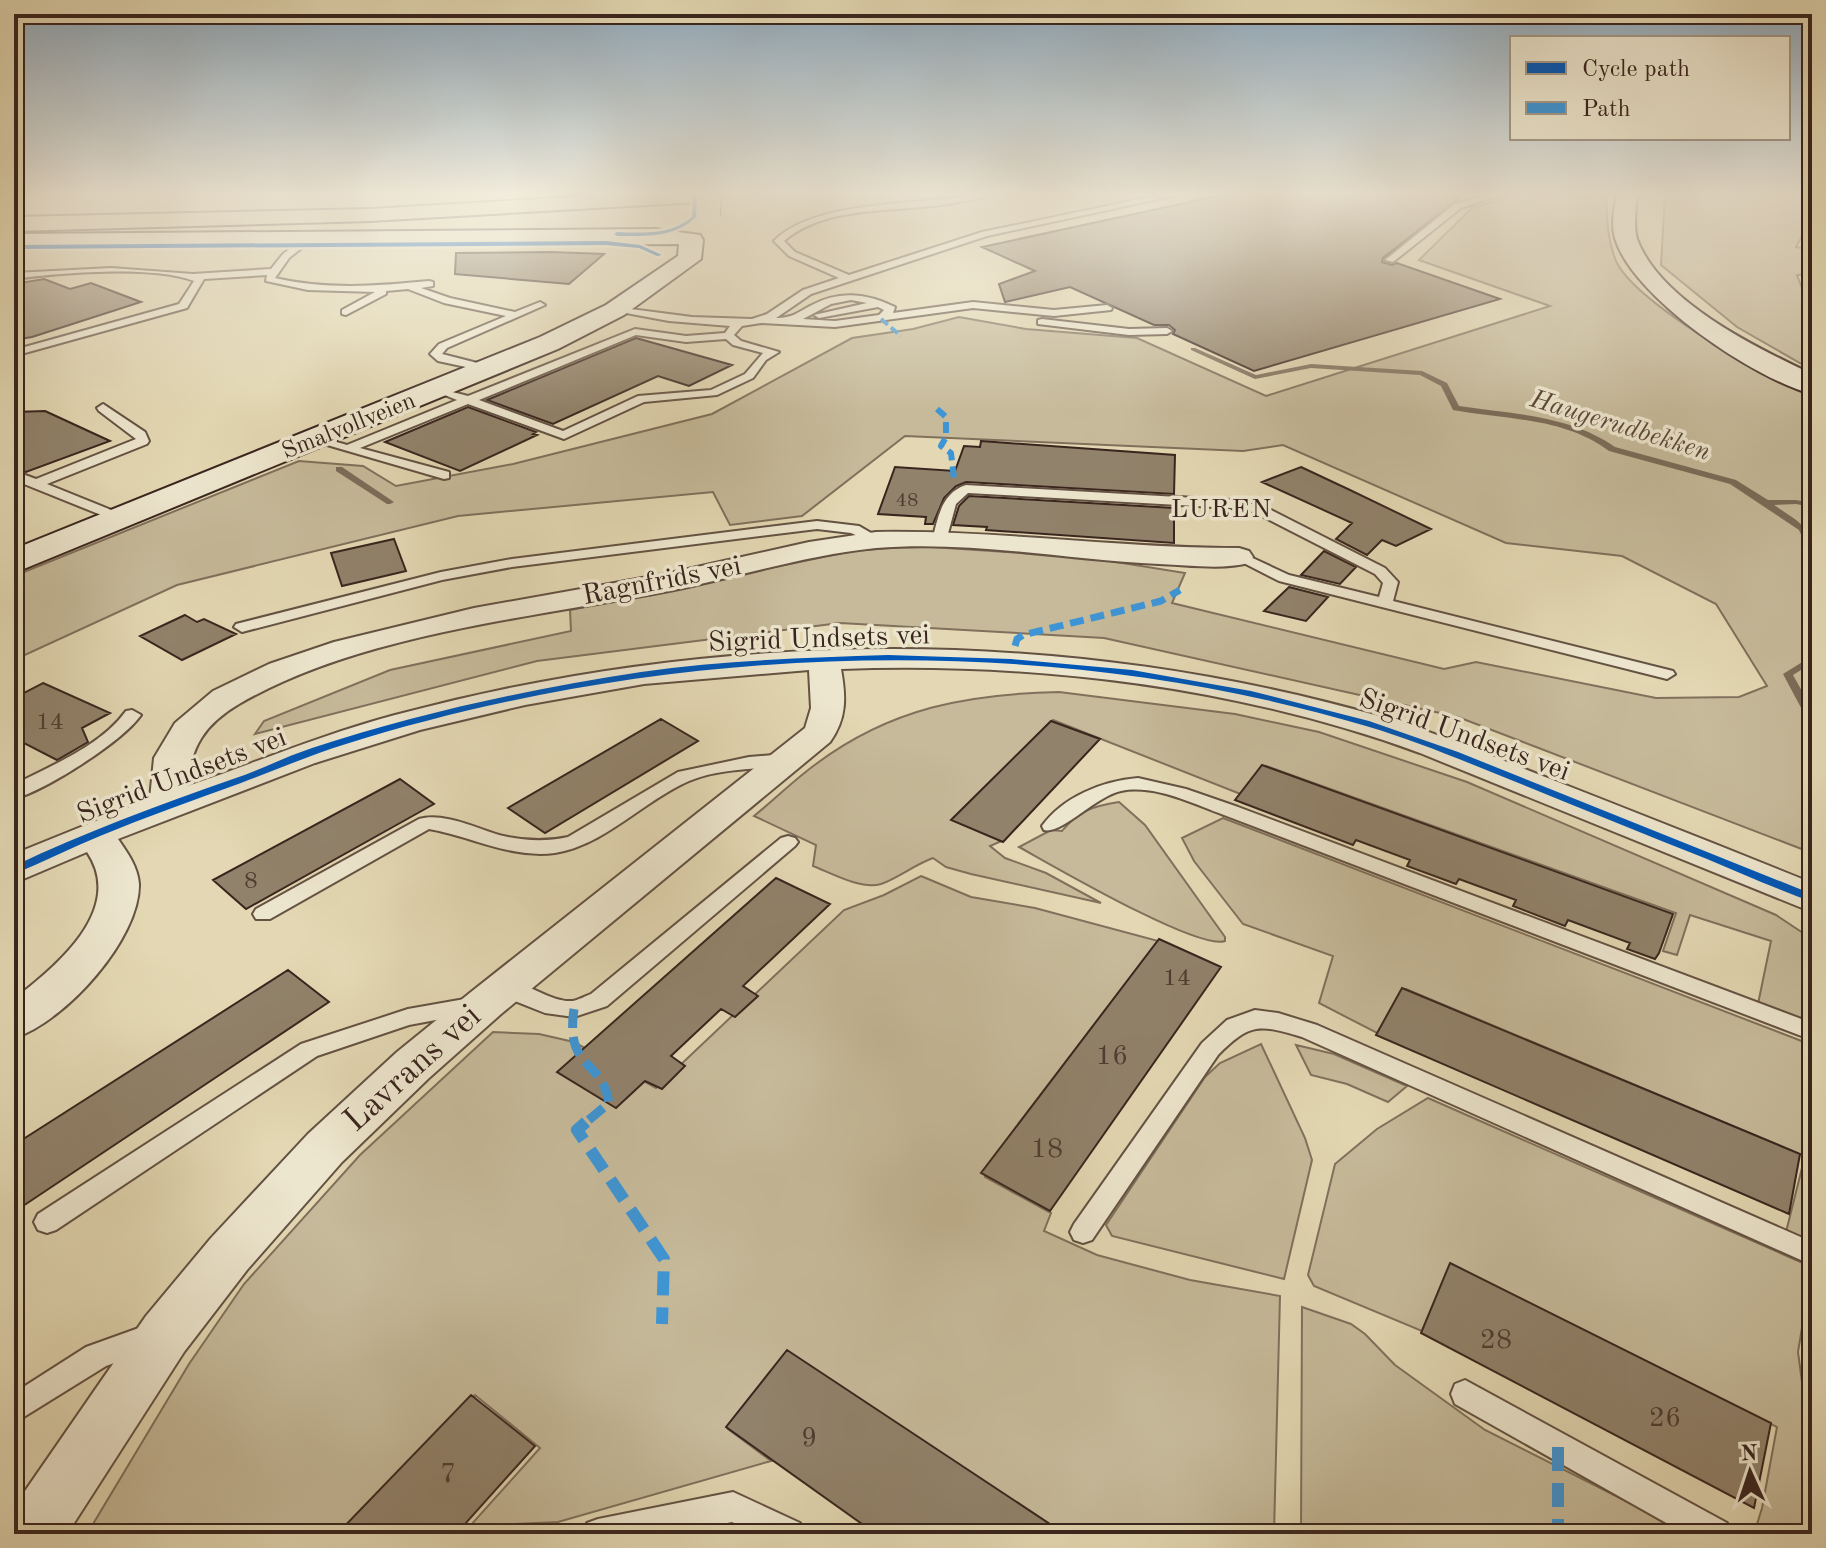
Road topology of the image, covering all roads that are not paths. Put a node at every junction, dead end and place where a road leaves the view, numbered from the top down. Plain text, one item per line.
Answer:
1 (278, 267) edge
2 (654, 267) edge
3 (825, 267) edge
4 (885, 267) edge
5 (1641, 267) edge
6 (275, 272) junction
7 (14, 276) edge
8 (196, 276) junction
9 (852, 278) junction
10 (429, 284) dead end
11 (410, 286) junction
12 (388, 288) junction
13 (540, 305) dead end
14 (1107, 308) dead end
15 (615, 310) junction
16 (346, 312) dead end
17 (515, 315) junction
18 (881, 319) junction
19 (762, 320) junction
20 (740, 321) junction
21 (794, 321) junction
22 (1167, 331) dead end
23 (728, 336) junction
24 (14, 353) edge
25 (489, 369) junction
26 (1812, 385) edge
27 (441, 390) junction
28 (471, 399) junction
29 (103, 408) dead end
30 (316, 440) junction
31 (352, 447) junction
32 (444, 475) dead end
33 (15, 476) edge
34 (35, 484) junction
35 (121, 519) junction
36 (876, 540) junction
37 (939, 541) junction
38 (1239, 557) joint
39 (14, 562) edge
40 (1385, 604) junction
41 (242, 627) dead end
42 (823, 659) junction
43 (1667, 674) dead end
44 (132, 715) dead end
45 (787, 759) junction
46 (14, 793) edge
47 (168, 804) junction
48 (1051, 826) dead end
49 (96, 836) junction
50 (788, 842) dead end
51 (14, 870) edge
52 (1812, 898) edge
53 (263, 914) dead end
54 (496, 996) junction
55 (14, 1021) edge
56 (1812, 1032) edge
57 (47, 1222) dead end
58 (1083, 1232) dead end
59 (1812, 1254) edge
60 (165, 1334) junction
61 (1465, 1394) dead end
62 (14, 1409) edge
63 (786, 1533) edge
64 (32, 1534) edge
65 (598, 1534) edge
66 (1716, 1534) edge

1 - 6 lane
2 - 15 street, Smalvollveien
3 - 9 lane
4 - 9 lane
5 - 26 street
6 - 8 lane
6 - 12 lane
7 - 8 lane
8 - 24 lane
9 - 19 lane
10 - 11 lane
11 - 12 lane
11 - 17 lane
12 - 16 lane
13 - 17 lane
14 - 18 lane
15 - 20 lane
15 - 25 street, Smalvollveien
17 - 25 lane
18 - 21 lane
18 - 21 lane
18 - 22 lane
19 - 20 lane
19 - 21 lane
20 - 23 lane
23 - 28 lane
23 - 28 lane
25 - 27 street, Smalvollveien
27 - 28 lane
27 - 30 street, Smalvollveien
28 - 31 lane
29 - 34 lane
30 - 31 lane
30 - 35 street, Smalvollveien
31 - 32 lane
33 - 34 lane
34 - 35 lane
35 - 39 street, Smalvollveien
36 - 37 street, Ragnfrids vei
36 - 41 lane
36 - 47 street, Ragnfrids vei
37 - 38 street, Ragnfrids vei
37 - 40 lane
38 - 40 lane
40 - 43 lane
42 - 45 street, Lavrans vei
42 - 47 street, Sigrid Undsets vei
42 - 52 street, Sigrid Undsets vei
44 - 46 lane
45 - 53 lane
45 - 54 street, Lavrans vei
47 - 49 street, Sigrid Undsets vei
48 - 56 lane
49 - 51 street, Sigrid Undsets vei
49 - 55 street
50 - 54 lane
54 - 57 lane
54 - 60 street, Lavrans vei
58 - 59 lane
60 - 62 lane
60 - 64 street, Lavrans vei
61 - 66 lane
63 - 65 lane

